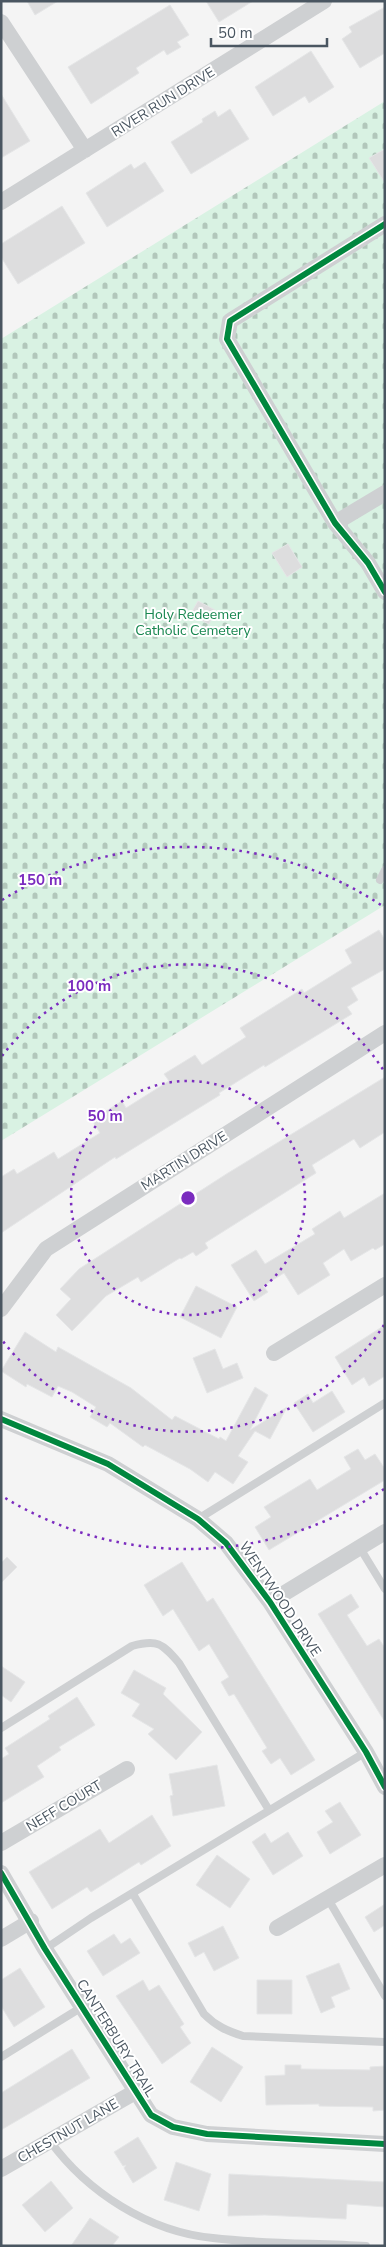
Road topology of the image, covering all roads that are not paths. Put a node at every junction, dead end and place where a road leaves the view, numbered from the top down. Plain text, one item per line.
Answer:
1 (324, 1) edge
2 (1, 22) edge
3 (85, 150) junction
4 (1, 202) edge
5 (385, 224) edge
6 (385, 493) edge
7 (336, 523) junction
8 (385, 592) edge
9 (385, 870) edge
10 (380, 880) dead end
11 (385, 1034) edge
12 (385, 1285) edge
13 (1, 1308) edge
14 (274, 1354) dead end
15 (385, 1403) edge
16 (1, 1420) edge
17 (198, 1519) junction
18 (385, 1532) edge
19 (360, 1548) junction
20 (385, 1589) edge
21 (270, 1602) junction
22 (1, 1728) edge
23 (366, 1752) junction
24 (127, 1769) dead end
25 (385, 1787) edge
26 (269, 1810) junction
27 (1, 1843) edge
28 (385, 1865) edge
29 (1, 1873) edge
30 (133, 1894) junction
31 (328, 1899) junction
32 (30, 1921) junction
33 (277, 1928) dead end
34 (1, 1939) edge
35 (45, 1949) junction
36 (385, 1996) edge
37 (82, 2007) junction
38 (385, 2042) edge
39 (1, 2056) edge
40 (135, 2092) junction
41 (50, 2141) junction
42 (385, 2144) edge
43 (1, 2169) edge
44 (366, 2246) edge

1 - 3 street, RIVER RUN DRIVE
2 - 3 street
3 - 4 street, RIVER RUN DRIVE
5 - 7 street
6 - 7 street
7 - 8 street
9 - 10 lane
11 - 13 street, MARTIN DRIVE
12 - 14 street
15 - 17 lane
16 - 17 street, WENTWOOD DRIVE
17 - 21 street, WENTWOOD DRIVE
18 - 19 street
19 - 20 lane
19 - 21 street
21 - 23 street, WENTWOOD DRIVE
22 - 26 lane
23 - 25 street, WENTWOOD DRIVE
23 - 26 lane
24 - 27 street, NEFF COURT
26 - 30 lane
28 - 31 street
29 - 32 street, CANTERBURY TRAIL
30 - 35 lane
30 - 38 lane
31 - 33 street
31 - 36 lane
32 - 34 street
32 - 35 street, CANTERBURY TRAIL
35 - 37 street, CANTERBURY TRAIL
37 - 39 lane
37 - 40 street, CANTERBURY TRAIL
40 - 41 street, CHESTNUT LANE
40 - 42 street, CANTERBURY TRAIL
41 - 43 street, CHESTNUT LANE
41 - 44 lane

